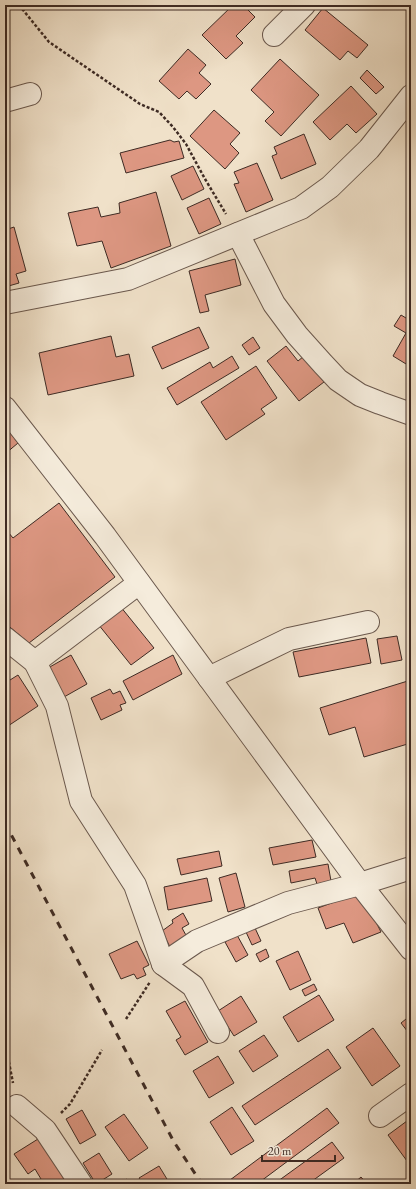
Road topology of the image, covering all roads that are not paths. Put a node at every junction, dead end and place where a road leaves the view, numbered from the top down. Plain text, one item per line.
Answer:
1 (304, 5) edge
2 (274, 35) dead end
3 (30, 94) dead end
4 (411, 96) edge
5 (5, 100) edge
6 (238, 234) junction
7 (5, 303) edge
8 (5, 408) edge
9 (411, 414) edge
10 (138, 582) junction
11 (368, 622) dead end
12 (5, 638) edge
13 (35, 662) junction
14 (209, 678) junction
15 (411, 868) edge
16 (360, 884) junction
17 (411, 949) edge
18 (163, 964) junction
19 (218, 1032) dead end
20 (411, 1094) edge
21 (17, 1106) road end
22 (380, 1116) dead end
23 (81, 1184) edge

1 - 2 street
3 - 5 street
4 - 6 street
6 - 7 street
6 - 9 street
8 - 10 street
10 - 13 street
10 - 14 street
11 - 14 street
12 - 13 street
13 - 18 street
14 - 16 street
15 - 16 street
16 - 17 street
16 - 18 street
18 - 19 street
20 - 22 street
21 - 23 street

